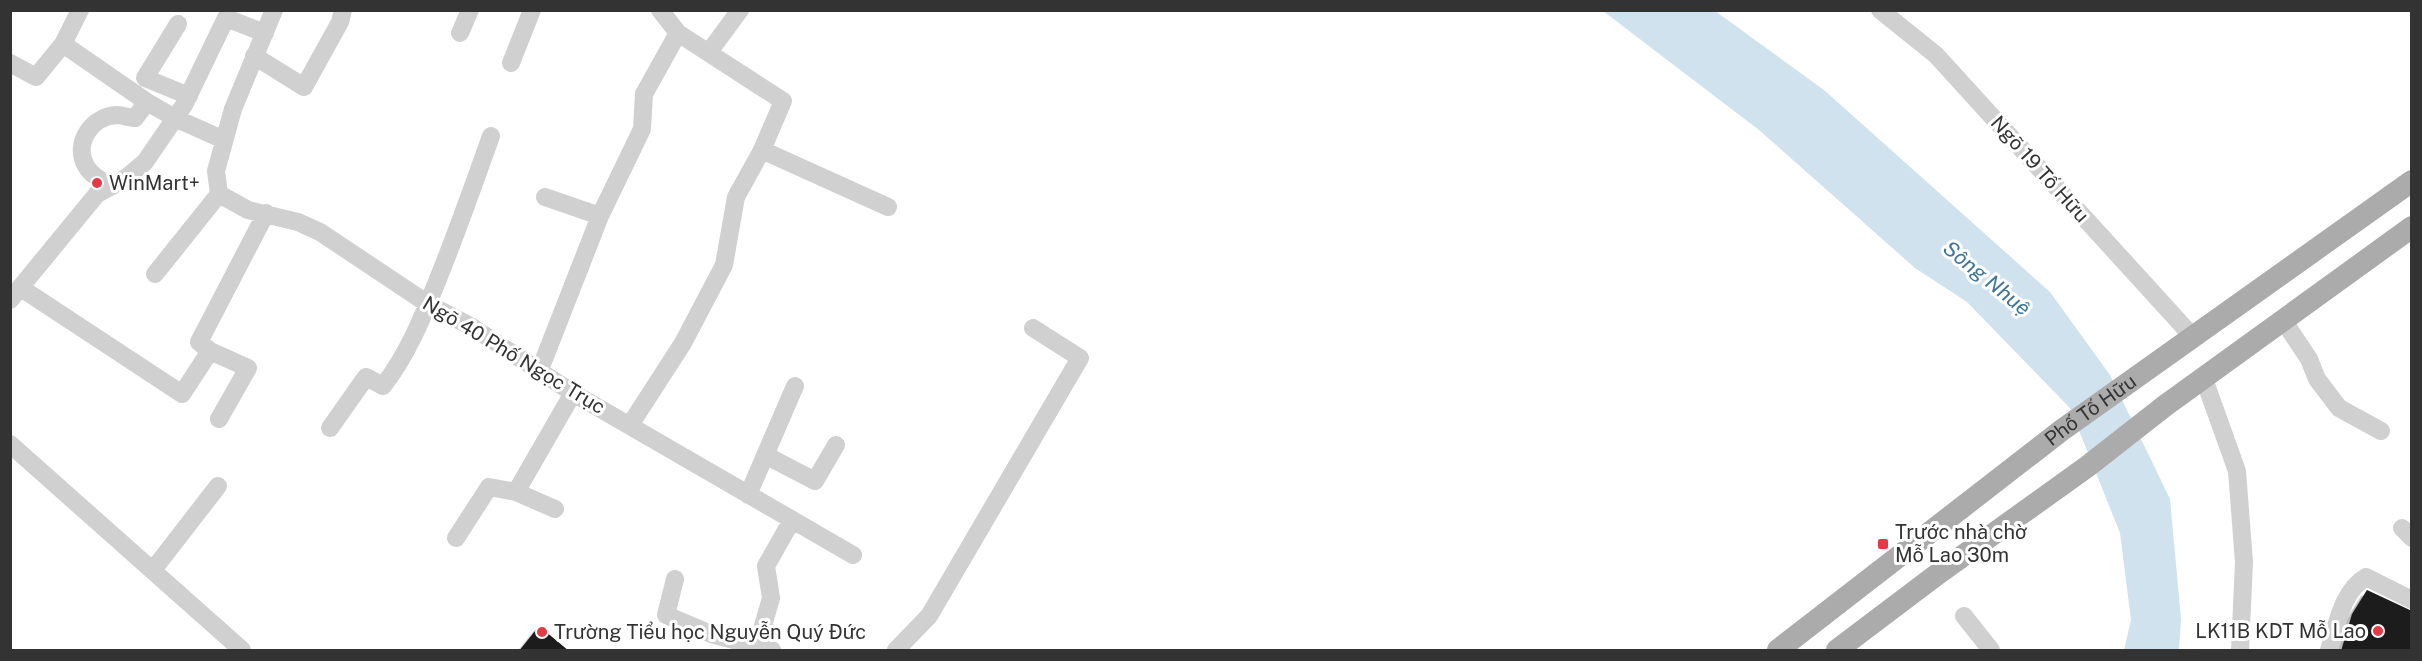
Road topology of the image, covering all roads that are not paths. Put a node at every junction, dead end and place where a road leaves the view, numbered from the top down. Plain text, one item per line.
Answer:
1 (80, 10) edge
2 (274, 10) edge
3 (344, 10) edge
4 (532, 10) edge
5 (660, 10) edge
6 (740, 10) edge
7 (1880, 10) edge
8 (464, 12) edge
9 (178, 24) dead end
10 (266, 33) junction
11 (460, 33) dead end
12 (678, 33) junction
13 (63, 45) junction
14 (709, 52) junction
15 (254, 56) junction
16 (10, 63) edge
17 (511, 63) dead end
18 (189, 96) junction
19 (147, 102) junction
20 (175, 118) junction
21 (491, 136) dead end
22 (224, 140) junction
23 (762, 150) junction
24 (2412, 181) edge
25 (112, 186) junction
26 (219, 194) junction
27 (545, 196) dead end
28 (888, 207) dead end
29 (266, 213) junction
30 (600, 216) junction
31 (2412, 227) edge
32 (156, 274) dead end
33 (16, 294) edge
34 (428, 304) junction
35 (2283, 320) junction
36 (1033, 328) dead end
37 (2193, 337) junction
38 (210, 351) junction
39 (539, 372) junction
40 (2204, 379) junction
41 (795, 386) dead end
42 (573, 393) junction
43 (219, 419) dead end
44 (630, 425) junction
45 (330, 428) dead end
46 (2381, 430) dead end
47 (10, 444) edge
48 (836, 445) dead end
49 (765, 455) junction
50 (218, 486) dead end
51 (516, 492) junction
52 (748, 495) junction
53 (555, 508) dead end
54 (792, 520) junction
55 (456, 538) dead end
56 (853, 555) dead end
57 (153, 570) junction
58 (675, 579) dead end
59 (2412, 600) edge
60 (1964, 616) dead end
61 (1850, 646) edge
62 (765, 649) edge
63 (242, 651) edge
64 (896, 651) edge
65 (1778, 651) edge
66 (1992, 651) edge
67 (2240, 651) edge
68 (2329, 651) edge

1 - 13 street
2 - 10 street
3 - 15 street
4 - 17 street
5 - 12 street
6 - 14 street
7 - 37 street, Ngõ 19 Tố Hữu
8 - 11 street
9 - 18 street
10 - 15 street
10 - 18 street
12 - 14 street
12 - 30 street
13 - 16 street
13 - 19 street
14 - 23 street
15 - 22 street
18 - 20 street
19 - 20 street
19 - 25 street
20 - 22 street
20 - 25 street
21 - 34 street
22 - 26 street
23 - 28 street
23 - 44 street
24 - 37 main road, Phố Tố Hữu
25 - 33 street
26 - 29 street, Ngõ 40 Phố Ngọc Trục
26 - 32 street
27 - 30 street
29 - 34 street, Ngõ 40 Phố Ngọc Trục
29 - 38 street
30 - 39 street
31 - 35 main road, Phố Tố Hữu
33 - 38 street
34 - 39 street, Ngõ 40 Phố Ngọc Trục
34 - 45 street
35 - 40 main road, Phố Tố Hữu
35 - 46 street
36 - 64 street
37 - 65 main road, Phố Tố Hữu
38 - 43 street
39 - 42 street, Ngõ 40 Phố Ngọc Trục
40 - 61 main road, Phố Tố Hữu
40 - 67 street
41 - 49 street
42 - 44 street, Ngõ 40 Phố Ngọc Trục
42 - 51 street
44 - 52 street, Ngõ 40 Phố Ngọc Trục
47 - 57 street
48 - 49 street
49 - 52 street
50 - 57 street
51 - 53 street
51 - 55 street
52 - 54 street, Ngõ 40 Phố Ngọc Trục
54 - 56 street, Ngõ 40 Phố Ngọc Trục
54 - 62 street
57 - 63 street
58 - 62 street
59 - 68 street
60 - 66 street

